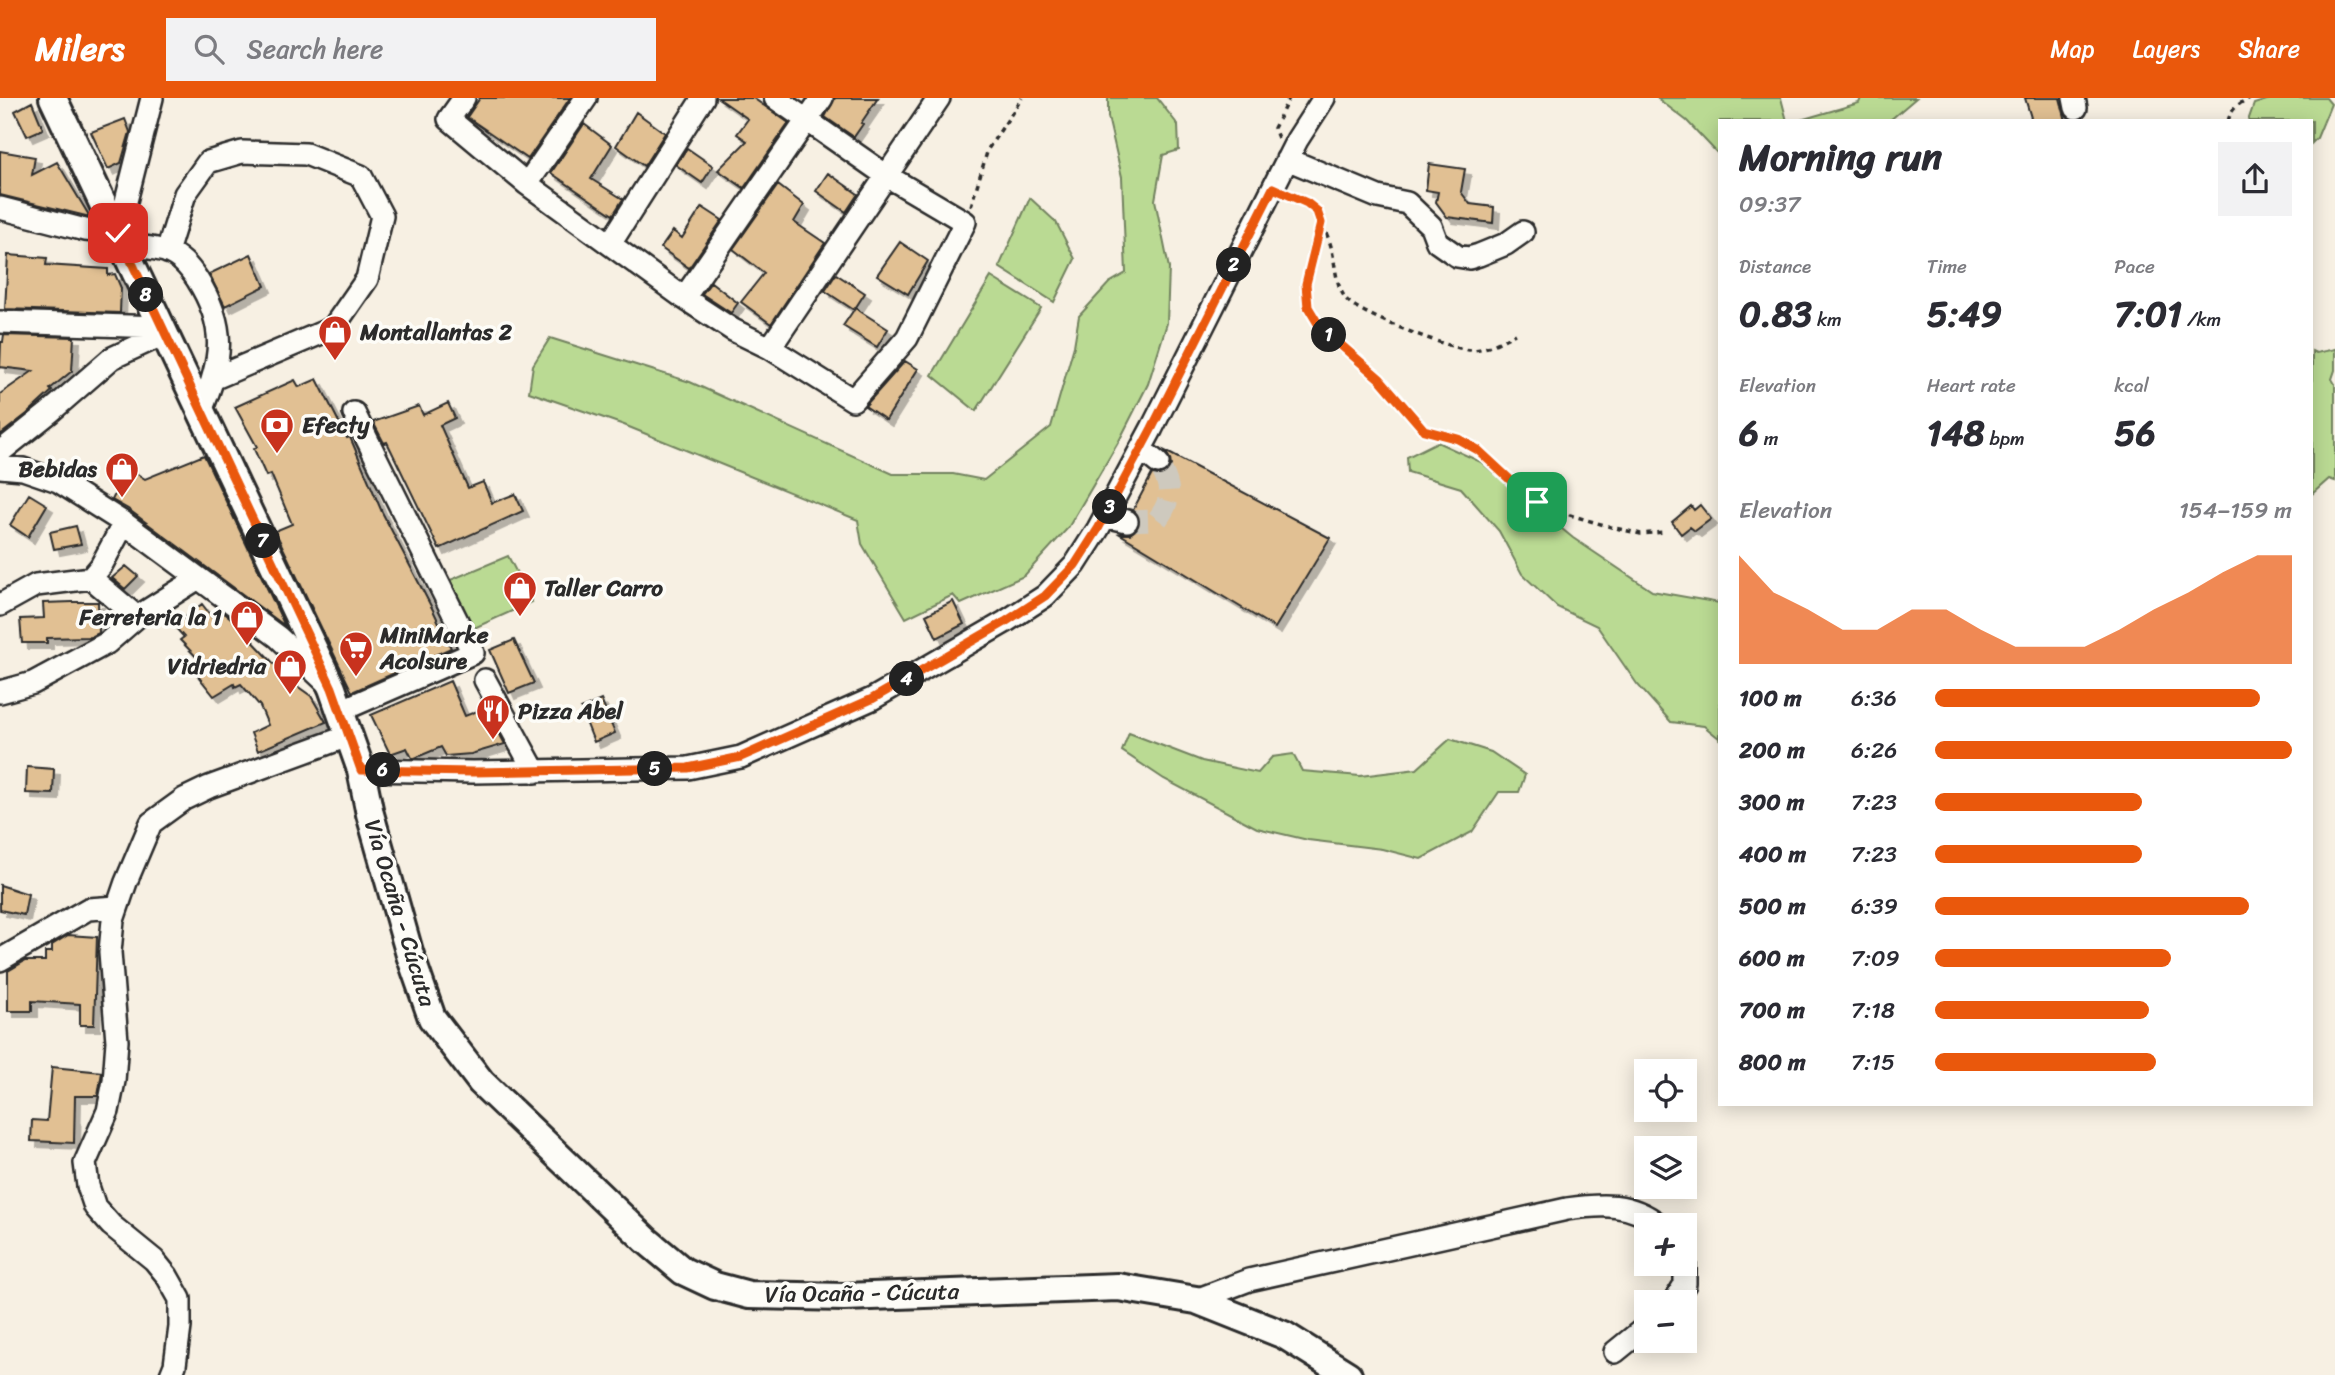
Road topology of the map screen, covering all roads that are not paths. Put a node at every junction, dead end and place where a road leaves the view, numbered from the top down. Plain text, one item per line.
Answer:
1 (53, 98) edge
2 (152, 98) edge
3 (464, 98) edge
4 (586, 98) edge
5 (703, 98) edge
6 (775, 98) edge
7 (822, 98) edge
8 (939, 98) edge
9 (1324, 98) edge
10 (807, 121) junction
11 (1287, 159) junction
12 (887, 176) junction
13 (527, 184) junction
14 (0, 208) edge
15 (1523, 232) dead end
16 (120, 239) junction
17 (610, 244) junction
18 (167, 252) junction
19 (684, 298) junction
20 (0, 323) edge
21 (163, 330) junction
22 (770, 348) junction
23 (215, 378) junction
24 (201, 411) junction
25 (354, 413) dead end
26 (1141, 449) junction
27 (0, 452) edge
28 (1158, 463) tunnel mouth
29 (0, 467) edge
30 (1105, 516) junction
31 (1127, 521) tunnel mouth
32 (124, 523) junction
33 (90, 578) junction
34 (197, 579) junction
35 (0, 605) edge
36 (137, 617) junction
37 (485, 680) dead end
38 (0, 692) edge
39 (336, 699) junction
40 (348, 736) junction
41 (361, 770) junction
42 (535, 772) junction
43 (117, 907) junction
44 (0, 939) edge
45 (19, 950) junction
46 (0, 960) edge
47 (1640, 1213) edge
48 (1196, 1300) junction
49 (1634, 1337) edge
50 (1615, 1352) dead end
51 (171, 1375) edge
52 (1348, 1375) edge

1 - 16 main road, Vía Ocaña - Cúcuta
2 - 16 street
3 - 13 street
4 - 13 street
5 - 17 street
6 - 10 street
7 - 10 street
8 - 12 street
9 - 11 street
10 - 12 street
10 - 19 street
11 - 15 street
11 - 26 street
12 - 22 street
12 - 22 street
13 - 17 street
14 - 16 street
16 - 18 street
16 - 21 main road, Vía Ocaña - Cúcuta
17 - 19 street
18 - 23 street
18 - 23 street
19 - 22 street
20 - 21 street
21 - 24 main road, Vía Ocaña - Cúcuta
21 - 27 street
23 - 24 street
24 - 39 main road, Vía Ocaña - Cúcuta
25 - 39 street
26 - 28 street
26 - 30 street
29 - 32 street
30 - 31 street
30 - 42 street
32 - 33 street
32 - 34 street
33 - 35 street
33 - 36 street
34 - 36 street
34 - 39 street
36 - 38 street
37 - 42 street
39 - 40 main road, Vía Ocaña - Cúcuta
40 - 41 main road, Vía Ocaña - Cúcuta
40 - 43 street
41 - 42 street
41 - 48 main road, Vía Ocaña - Cúcuta
43 - 45 street
43 - 51 street
44 - 45 street
45 - 46 street
47 - 48 street
48 - 52 main road, Vía Ocaña - Cúcuta
49 - 50 street

